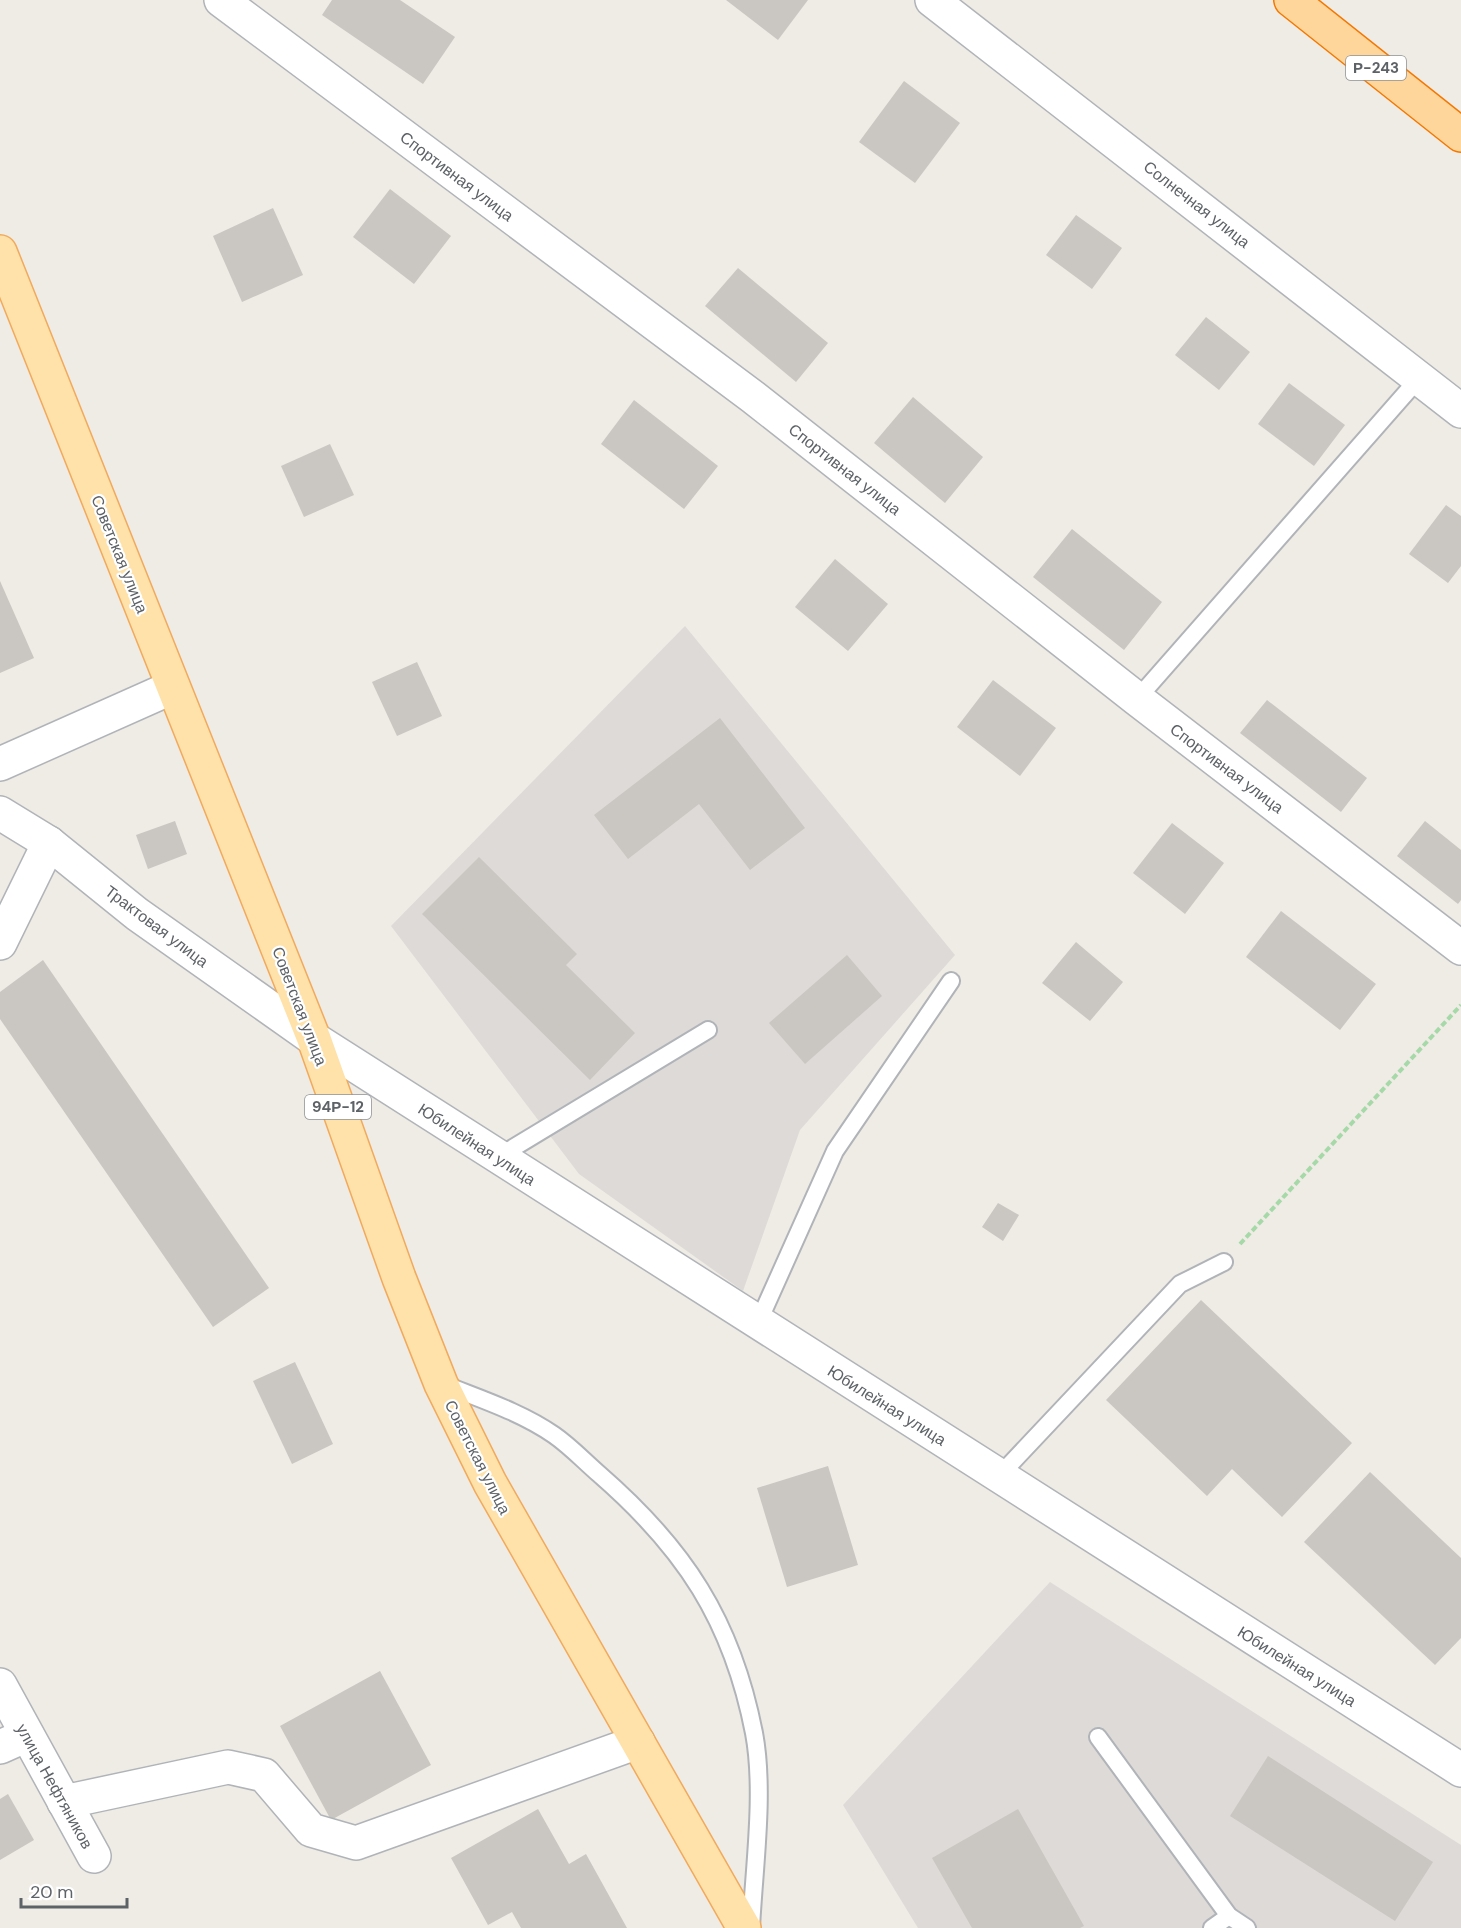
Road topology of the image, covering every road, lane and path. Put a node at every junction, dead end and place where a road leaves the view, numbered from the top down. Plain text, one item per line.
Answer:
1 (221, 0) edge
2 (932, 0) edge
3 (1291, 0) edge
4 (1461, 135) edge
5 (0, 252) edge
6 (1420, 377) junction
7 (1461, 411) edge
8 (173, 687) junction
9 (1137, 699) junction
10 (0, 764) edge
11 (0, 813) edge
12 (49, 843) junction
13 (0, 943) edge
14 (1461, 948) edge
15 (951, 981) dead end
16 (1461, 1005) edge
17 (708, 1030) dead end
18 (314, 1039) junction
19 (498, 1157) junction
20 (1224, 1262) joint
21 (758, 1323) junction
22 (441, 1384) junction
23 (999, 1476) junction
24 (0, 1685) edge
25 (1098, 1737) dead end
26 (14, 1741) edge
27 (638, 1742) junction
28 (1461, 1770) edge
29 (64, 1802) junction
30 (94, 1856) dead end
31 (1229, 1916) junction
32 (744, 1928) edge
33 (751, 1928) edge
34 (1212, 1928) edge
35 (1247, 1928) edge

1 - 9 street, Спортивная улица
2 - 6 street, Солнечная улица
3 - 4 highway, Р-243
5 - 8 main road, Советская улица / 94Р-12
6 - 7 street, Солнечная улица
6 - 9 lane
8 - 10 street
8 - 18 main road, Советская улица / 94Р-12
9 - 14 street, Спортивная улица
11 - 12 street, Трактовая улица
12 - 13 street
12 - 18 street, Трактовая улица
15 - 21 lane
16 - 20 path
17 - 19 lane
18 - 19 street, Юбилейная улица
18 - 22 main road, Советская улица / 94Р-12
19 - 21 street, Юбилейная улица
20 - 23 lane
21 - 23 street, Юбилейная улица
22 - 27 main road, Советская улица / 94Р-12
22 - 33 lane
23 - 28 street, Юбилейная улица
24 - 26 street, улица Нефтяников
25 - 31 lane
26 - 29 street, улица Нефтяников
27 - 29 street
27 - 32 main road, Советская улица / 94Р-12
29 - 30 street, улица Нефтяников
31 - 34 lane
31 - 35 lane

